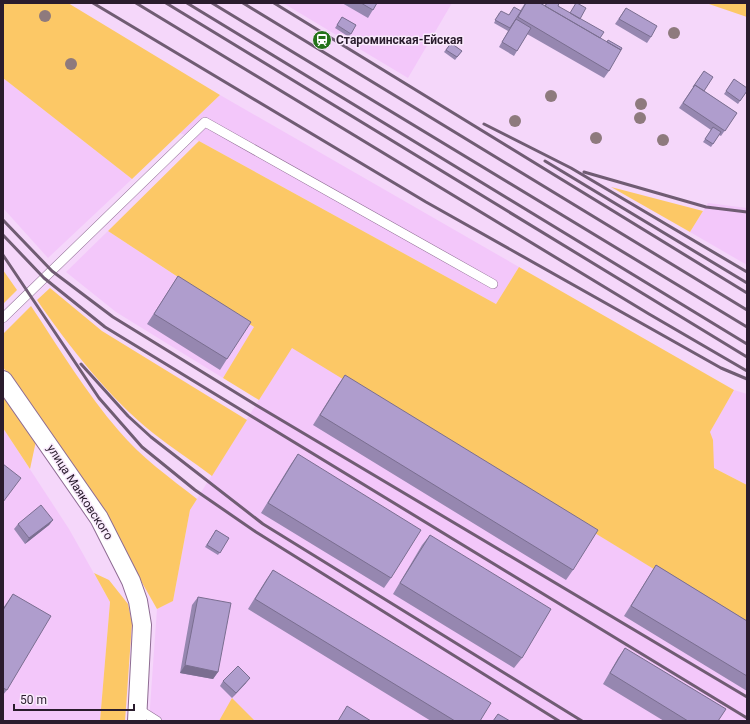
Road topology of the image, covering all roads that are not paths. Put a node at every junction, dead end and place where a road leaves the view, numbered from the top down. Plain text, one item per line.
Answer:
1 (493, 284) dead end
2 (3, 318) edge
3 (3, 380) edge
4 (137, 715) edge
5 (157, 721) edge

1 - 2 lane
3 - 4 street, улица Маяковского
4 - 5 lane

